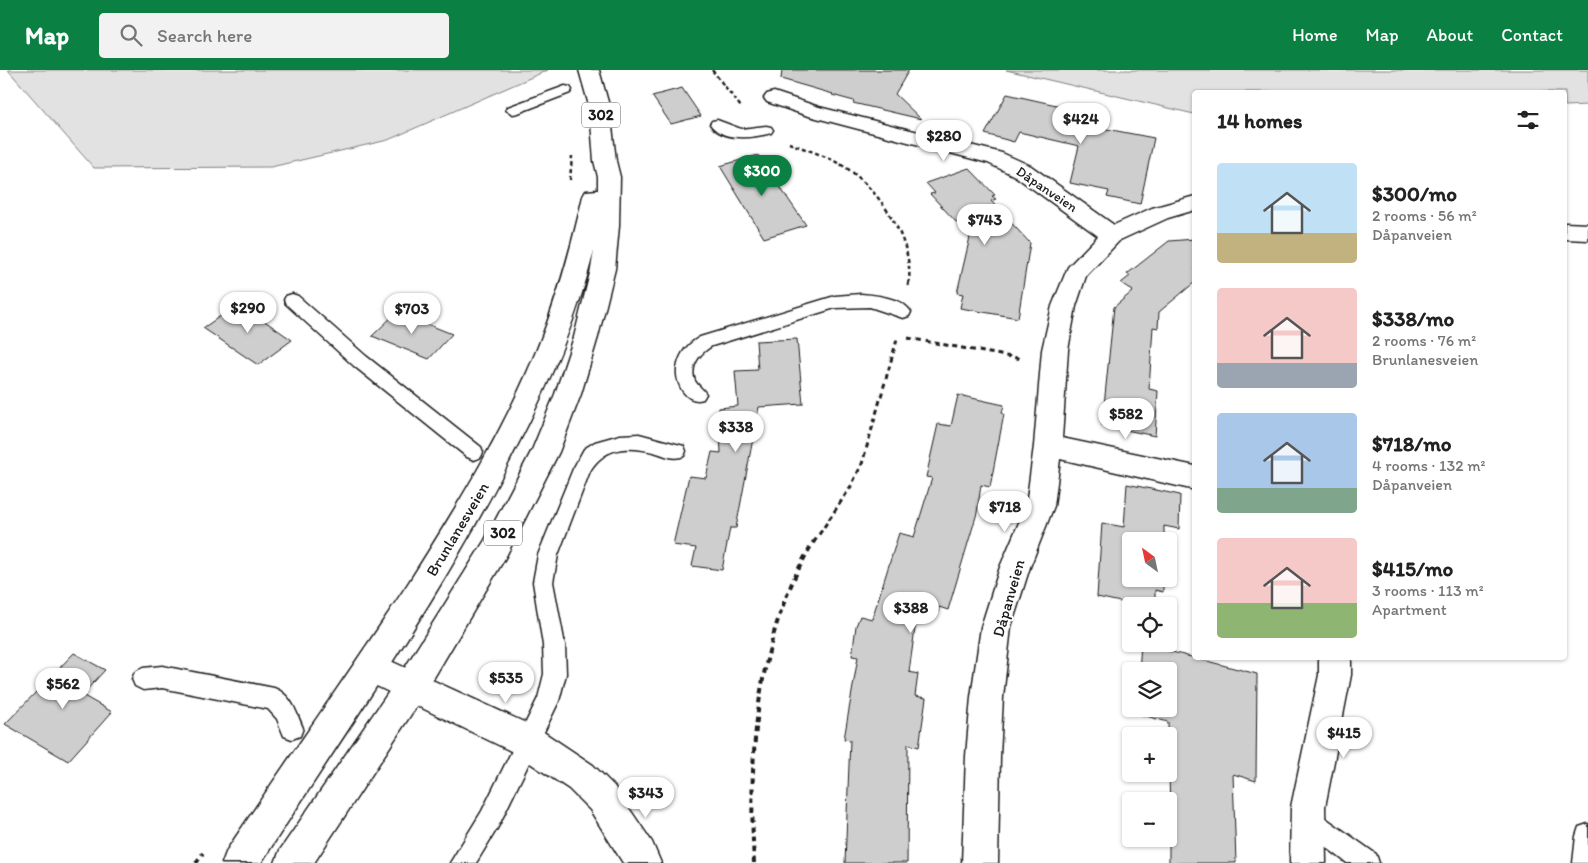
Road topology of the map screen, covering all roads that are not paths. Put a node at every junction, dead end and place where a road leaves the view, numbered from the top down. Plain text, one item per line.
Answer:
1 (590, 70) edge
2 (565, 90) dead end
3 (774, 98) dead end
4 (513, 110) dead end
5 (717, 124) dead end
6 (766, 130) road end
7 (604, 161) junction
8 (1192, 204) edge
9 (1567, 231) edge
10 (1588, 232) edge
11 (1112, 234) junction
12 (292, 300) dead end
13 (902, 312) road end
14 (697, 394) dead end
15 (1048, 446) junction
16 (677, 451) dead end
17 (474, 452) dead end
18 (1192, 477) edge
19 (1335, 660) edge
20 (371, 667) junction
21 (142, 679) dead end
22 (412, 685) junction
23 (292, 728) dead end
24 (527, 741) junction
25 (1308, 820) junction
26 (1588, 836) edge
27 (240, 863) edge
28 (292, 863) edge
29 (462, 863) edge
30 (643, 863) edge
31 (980, 863) edge
32 (1308, 863) edge
33 (1367, 863) edge
34 (1585, 863) edge

1 - 7 street, Brunlanesveien / 302
2 - 4 lane
3 - 11 street, Dåpanveien
5 - 6 lane
7 - 20 street, Brunlanesveien / 302
7 - 22 street, Brunlanesveien / 302
8 - 11 street, Dåpanveien
9 - 10 street
11 - 15 street, Dåpanveien
12 - 17 lane
13 - 14 lane
15 - 18 street
15 - 31 street, Dåpanveien
16 - 24 lane
19 - 25 street
20 - 22 street
20 - 27 street, Brunlanesveien / 302
21 - 23 lane
22 - 24 street
22 - 28 street, Brunlanesveien / 302
24 - 29 lane
24 - 30 street
25 - 32 street
25 - 33 lane
26 - 34 lane

